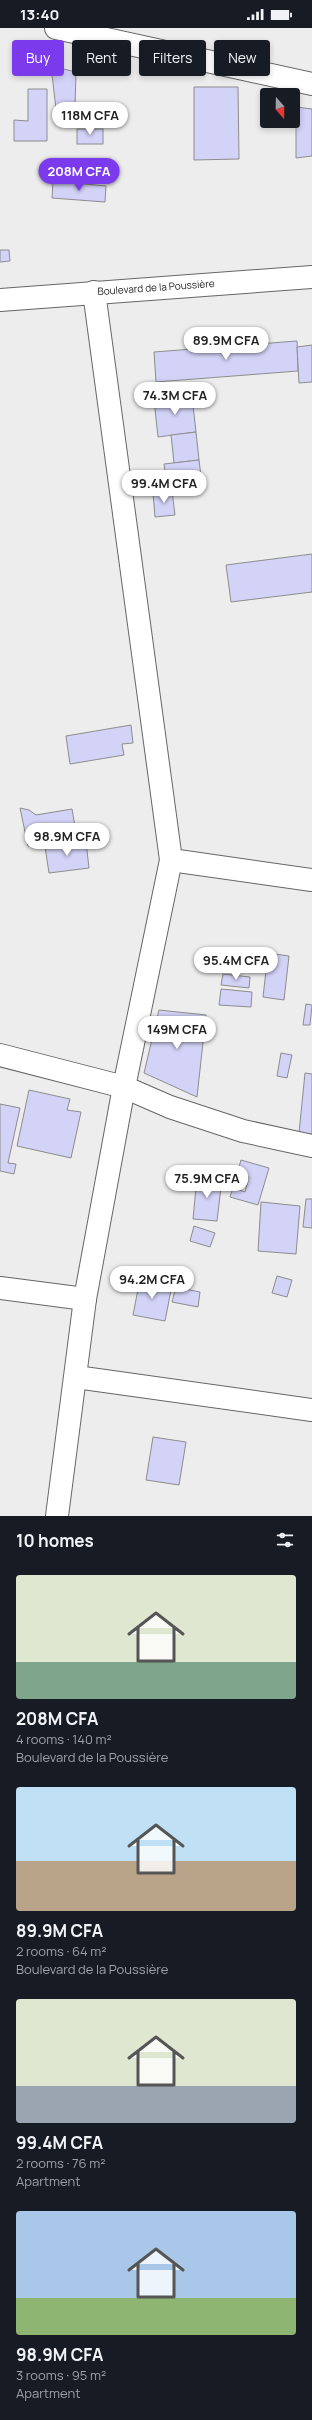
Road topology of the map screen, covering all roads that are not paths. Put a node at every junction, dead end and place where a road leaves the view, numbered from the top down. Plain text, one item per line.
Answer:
1 (56, 28) edge
2 (312, 84) edge
3 (312, 277) edge
4 (94, 292) junction
5 (0, 300) edge
6 (171, 860) junction
7 (312, 880) edge
8 (0, 1055) edge
9 (124, 1086) junction
10 (312, 1146) edge
11 (0, 1288) edge
12 (85, 1299) junction
13 (76, 1378) junction
14 (312, 1410) edge
15 (57, 1516) edge

1 - 2 street
3 - 4 street, Boulevard de la Poussière
4 - 5 street, Boulevard de la Poussière
4 - 6 street
6 - 7 street
6 - 9 street
8 - 9 street
9 - 10 street
9 - 12 street
11 - 12 street
12 - 13 street
13 - 14 street
13 - 15 street

